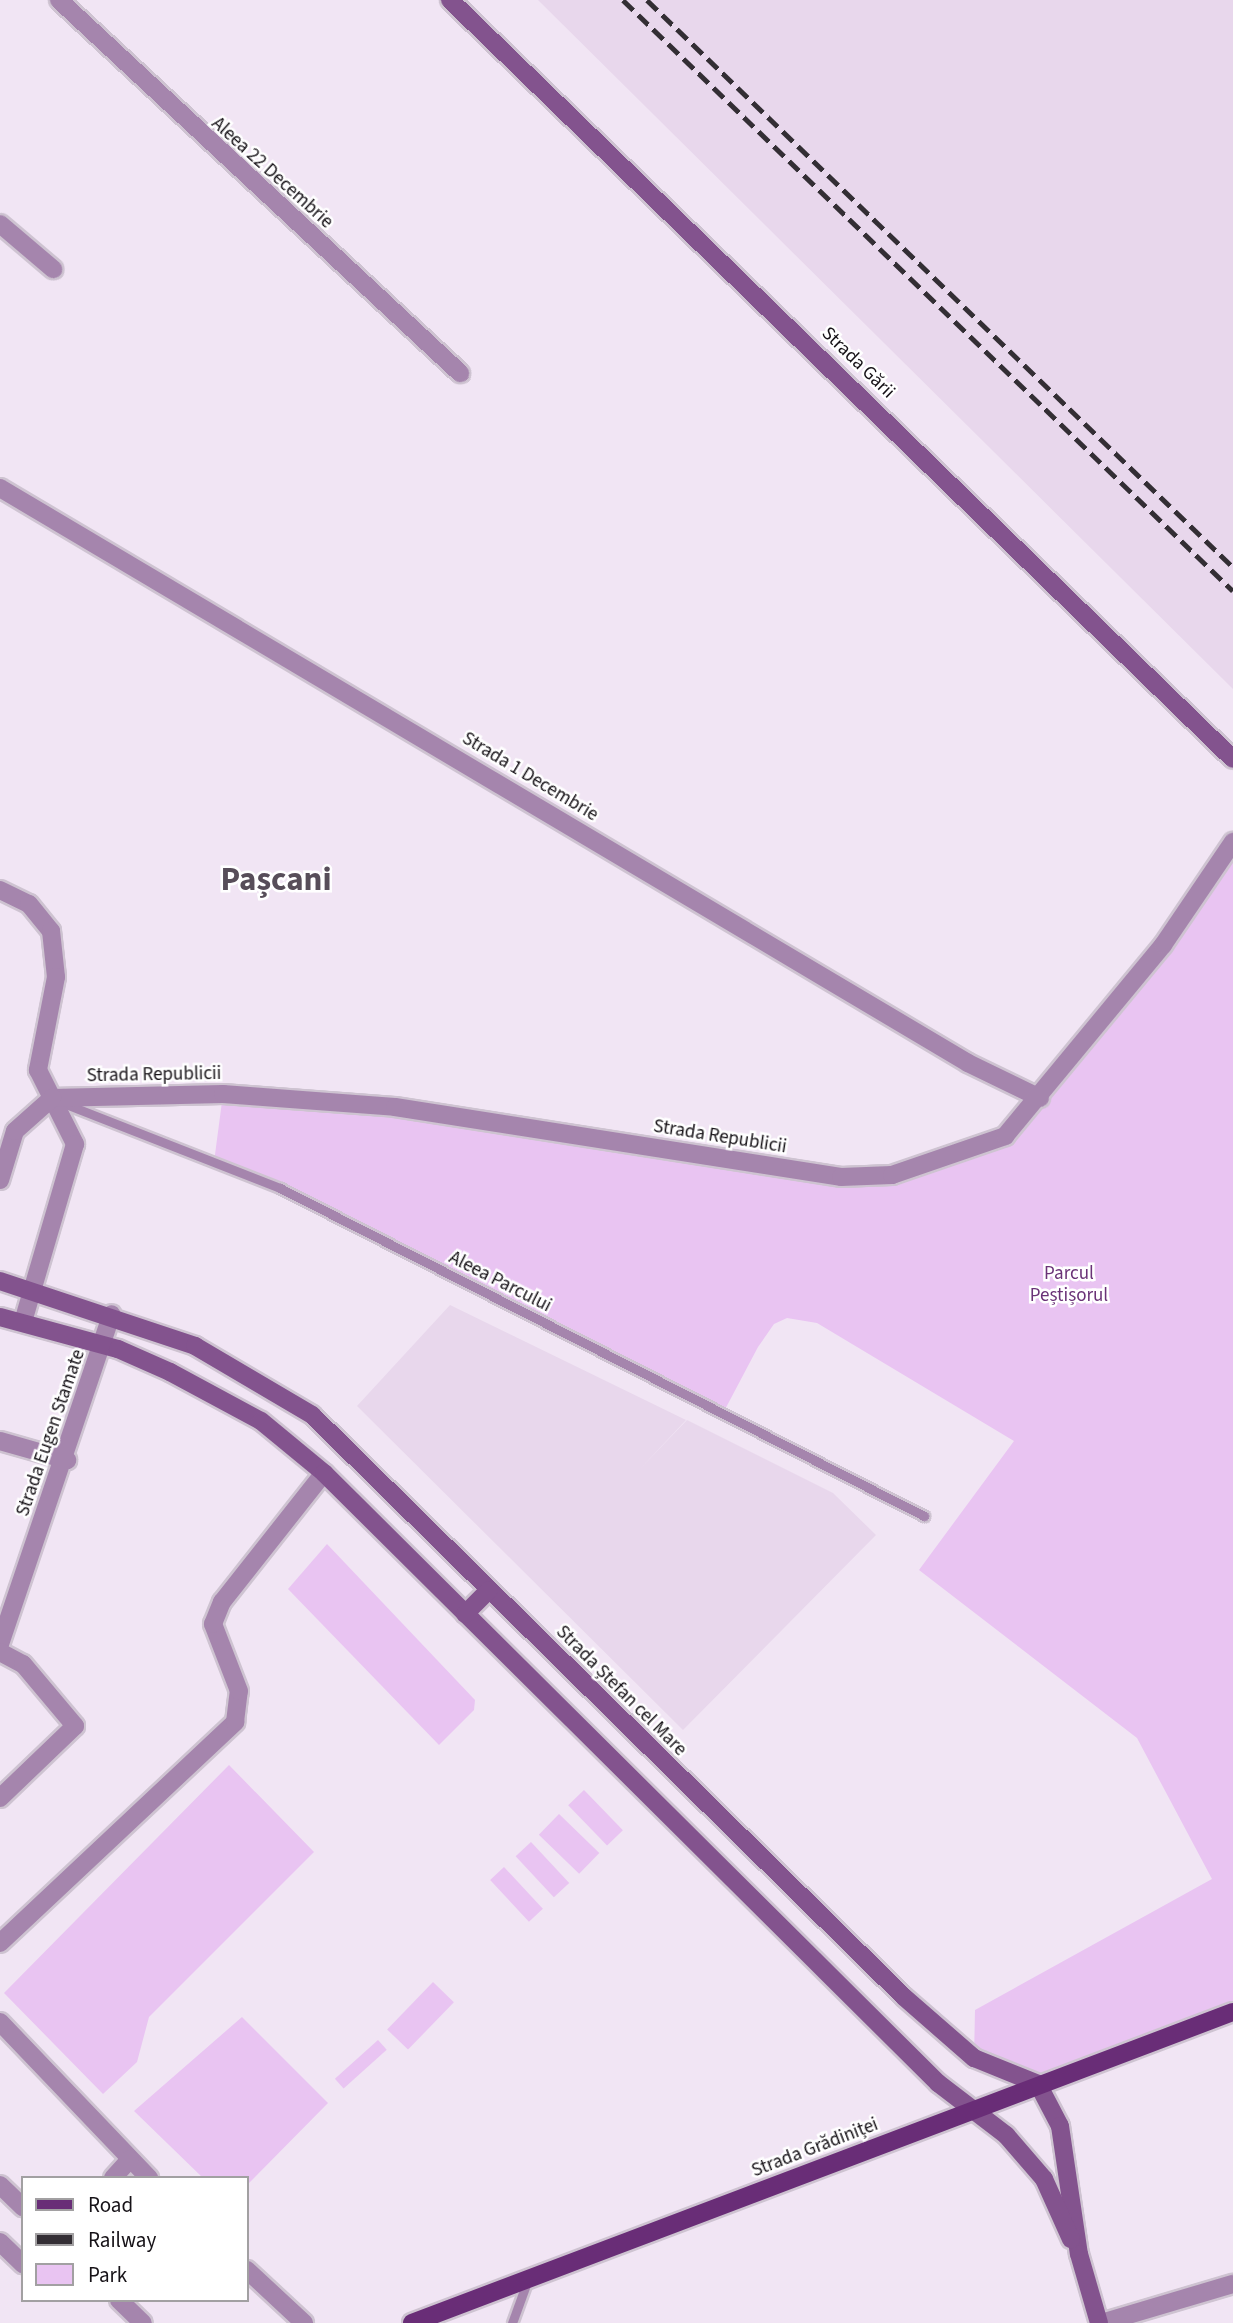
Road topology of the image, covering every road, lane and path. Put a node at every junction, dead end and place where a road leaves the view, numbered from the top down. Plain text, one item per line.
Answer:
1 (59, 0) edge
2 (450, 0) edge
3 (0, 224) edge
4 (53, 269) dead end
5 (460, 373) dead end
6 (0, 488) edge
7 (1233, 759) edge
8 (1233, 842) edge
9 (0, 890) edge
10 (52, 1098) junction
11 (1040, 1098) junction
12 (0, 1180) edge
13 (0, 1281) edge
14 (31, 1290) junction
15 (113, 1314) junction
16 (0, 1317) edge
17 (23, 1322) junction
18 (103, 1346) junction
19 (0, 1441) edge
20 (67, 1460) junction
21 (324, 1473) junction
22 (924, 1516) dead end
23 (489, 1590) junction
24 (465, 1614) junction
25 (2, 1632) edge
26 (0, 1652) edge
27 (0, 1798) edge
28 (0, 1943) edge
29 (1233, 2012) edge
30 (0, 2022) edge
31 (1038, 2084) junction
32 (974, 2110) junction
33 (130, 2159) junction
34 (115, 2176) edge
35 (147, 2176) edge
36 (0, 2185) edge
37 (21, 2205) edge
38 (0, 2242) edge
39 (1079, 2255) junction
40 (21, 2262) edge
41 (248, 2271) edge
42 (528, 2279) junction
43 (1233, 2284) edge
44 (121, 2302) edge
45 (143, 2323) edge
46 (304, 2323) edge
47 (412, 2323) edge
48 (512, 2323) edge
49 (1100, 2323) edge

1 - 5 street, Aleea 22 Decembrie
2 - 7 main road, Strada Gării
3 - 4 street
6 - 11 street, Strada 1 Decembrie
8 - 11 street, Strada Republicii
9 - 10 street
10 - 11 street, Strada Republicii
10 - 12 street
10 - 14 street
10 - 22 lane, Aleea Parcului
13 - 14 main road, Strada Ștefan cel Mare
14 - 15 main road, Strada Ștefan cel Mare
14 - 17 street
15 - 18 street, Strada Eugen Stamate
15 - 23 main road, Strada Ștefan cel Mare
16 - 17 main road
17 - 18 main road
18 - 20 street, Strada Eugen Stamate
18 - 21 main road
19 - 20 street
20 - 25 street, Strada Eugen Stamate
21 - 24 main road
21 - 28 street
23 - 24 main road
23 - 31 main road, Strada Ștefan cel Mare
24 - 32 main road
26 - 27 street
29 - 31 main road, Strada Grădiniței
30 - 33 street
31 - 32 main road, Strada Grădiniței
31 - 39 main road
32 - 39 main road
32 - 42 main road, Strada Grădiniței
33 - 34 street
33 - 35 street
36 - 37 street
38 - 40 street
39 - 49 main road
41 - 46 street
42 - 47 main road, Strada Grădiniței
42 - 48 lane
43 - 49 street
44 - 45 street

